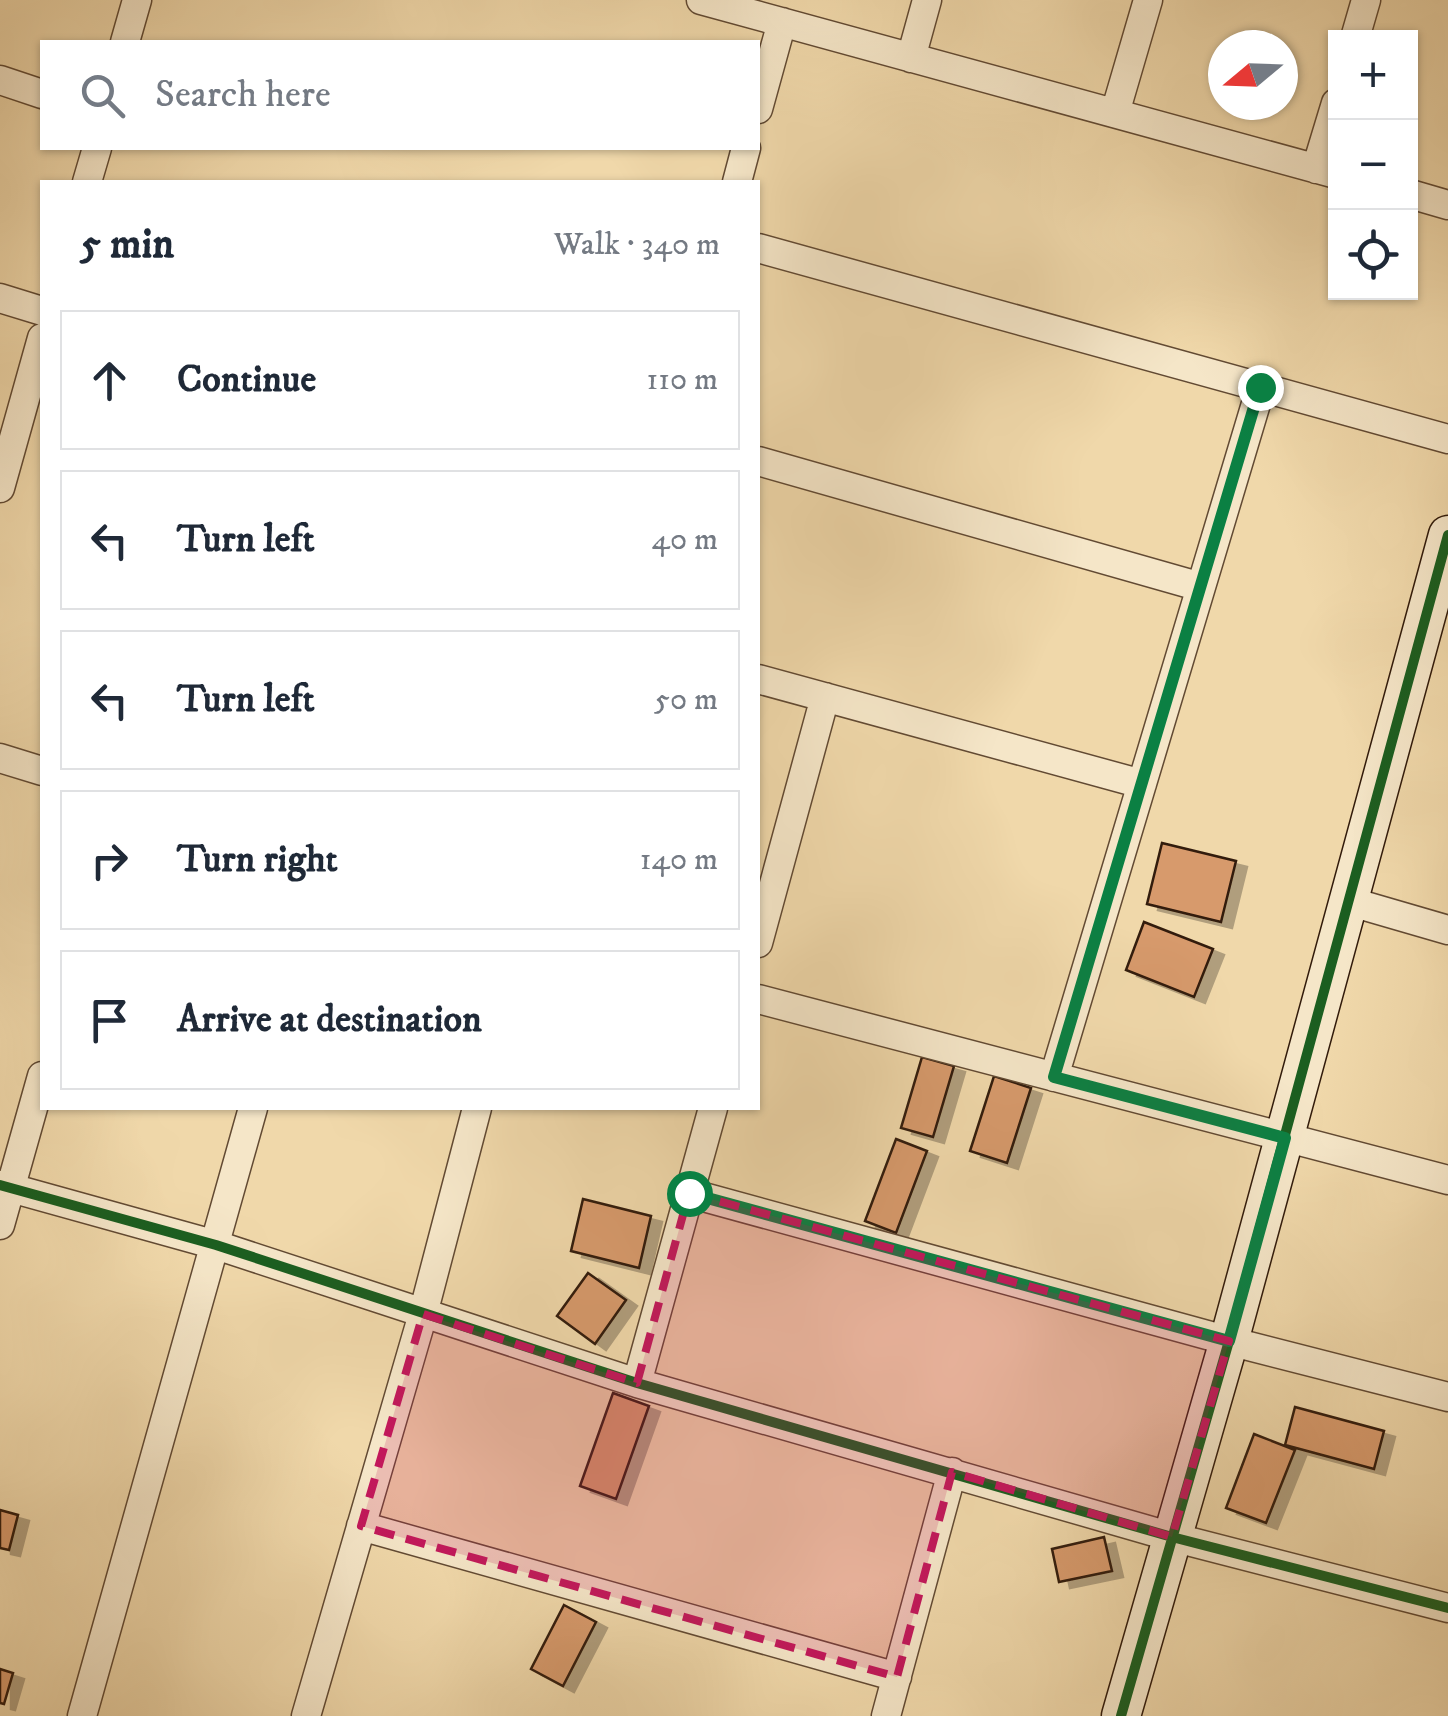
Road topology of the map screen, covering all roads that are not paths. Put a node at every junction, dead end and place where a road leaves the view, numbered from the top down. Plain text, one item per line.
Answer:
1 (137, 0) edge
2 (701, 0) edge
3 (927, 0) edge
4 (1148, 0) edge
5 (1366, 0) edge
6 (782, 22) junction
7 (1357, 30) edge
8 (126, 40) edge
9 (910, 58) junction
10 (0, 80) edge
11 (40, 93) edge
12 (760, 102) edge
13 (1115, 114) junction
14 (1334, 120) edge
15 (95, 150) edge
16 (745, 150) edge
17 (1326, 171) edge
18 (87, 180) edge
19 (737, 180) edge
20 (1418, 196) edge
21 (1448, 205) edge
22 (760, 249) edge
23 (0, 298) edge
24 (40, 309) edge
25 (40, 345) edge
26 (1260, 387) junction
27 (1448, 439) edge
28 (760, 462) edge
29 (0, 488) edge
30 (1448, 535) edge
31 (1201, 586) junction
32 (760, 680) edge
33 (825, 697) junction
34 (0, 758) edge
35 (40, 770) edge
36 (1142, 784) junction
37 (1348, 901) junction
38 (1448, 930) edge
39 (760, 937) edge
40 (760, 1001) edge
41 (1054, 1077) junction
42 (40, 1082) edge
43 (252, 1110) edge
44 (476, 1110) edge
45 (711, 1110) edge
46 (1285, 1138) junction
47 (1448, 1180) edge
48 (6, 1186) edge
49 (689, 1193) junction
50 (0, 1225) edge
51 (216, 1246) junction
52 (422, 1314) junction
53 (1229, 1341) junction
54 (637, 1383) junction
55 (1448, 1397) edge
56 (952, 1472) junction
57 (361, 1526) junction
58 (1172, 1536) junction
59 (1448, 1608) edge
60 (897, 1677) junction
61 (82, 1716) edge
62 (306, 1716) edge
63 (886, 1716) edge
64 (1121, 1716) edge

1 - 8 street
2 - 6 street
3 - 9 street
4 - 13 street
5 - 7 street
6 - 9 street
6 - 12 street
9 - 13 street
10 - 11 street
13 - 17 street
14 - 17 street
15 - 18 street
16 - 19 street
20 - 21 street
22 - 26 street
23 - 24 street
25 - 29 street
26 - 27 street
26 - 31 street
28 - 31 street
30 - 37 street
31 - 36 street
32 - 33 street
33 - 36 street
33 - 39 street
34 - 35 street
36 - 41 street
37 - 38 street
37 - 46 street
40 - 41 street
41 - 46 street
42 - 48 street
43 - 51 street
44 - 52 street
45 - 49 street
46 - 47 street
46 - 53 street
48 - 50 street
48 - 51 street
49 - 53 street
49 - 54 street
51 - 52 street
51 - 61 street
52 - 54 street
52 - 57 street
53 - 55 street
53 - 58 street
54 - 56 street
56 - 58 street
56 - 60 street
57 - 60 street
57 - 62 street
58 - 59 street
58 - 64 street
60 - 63 street

